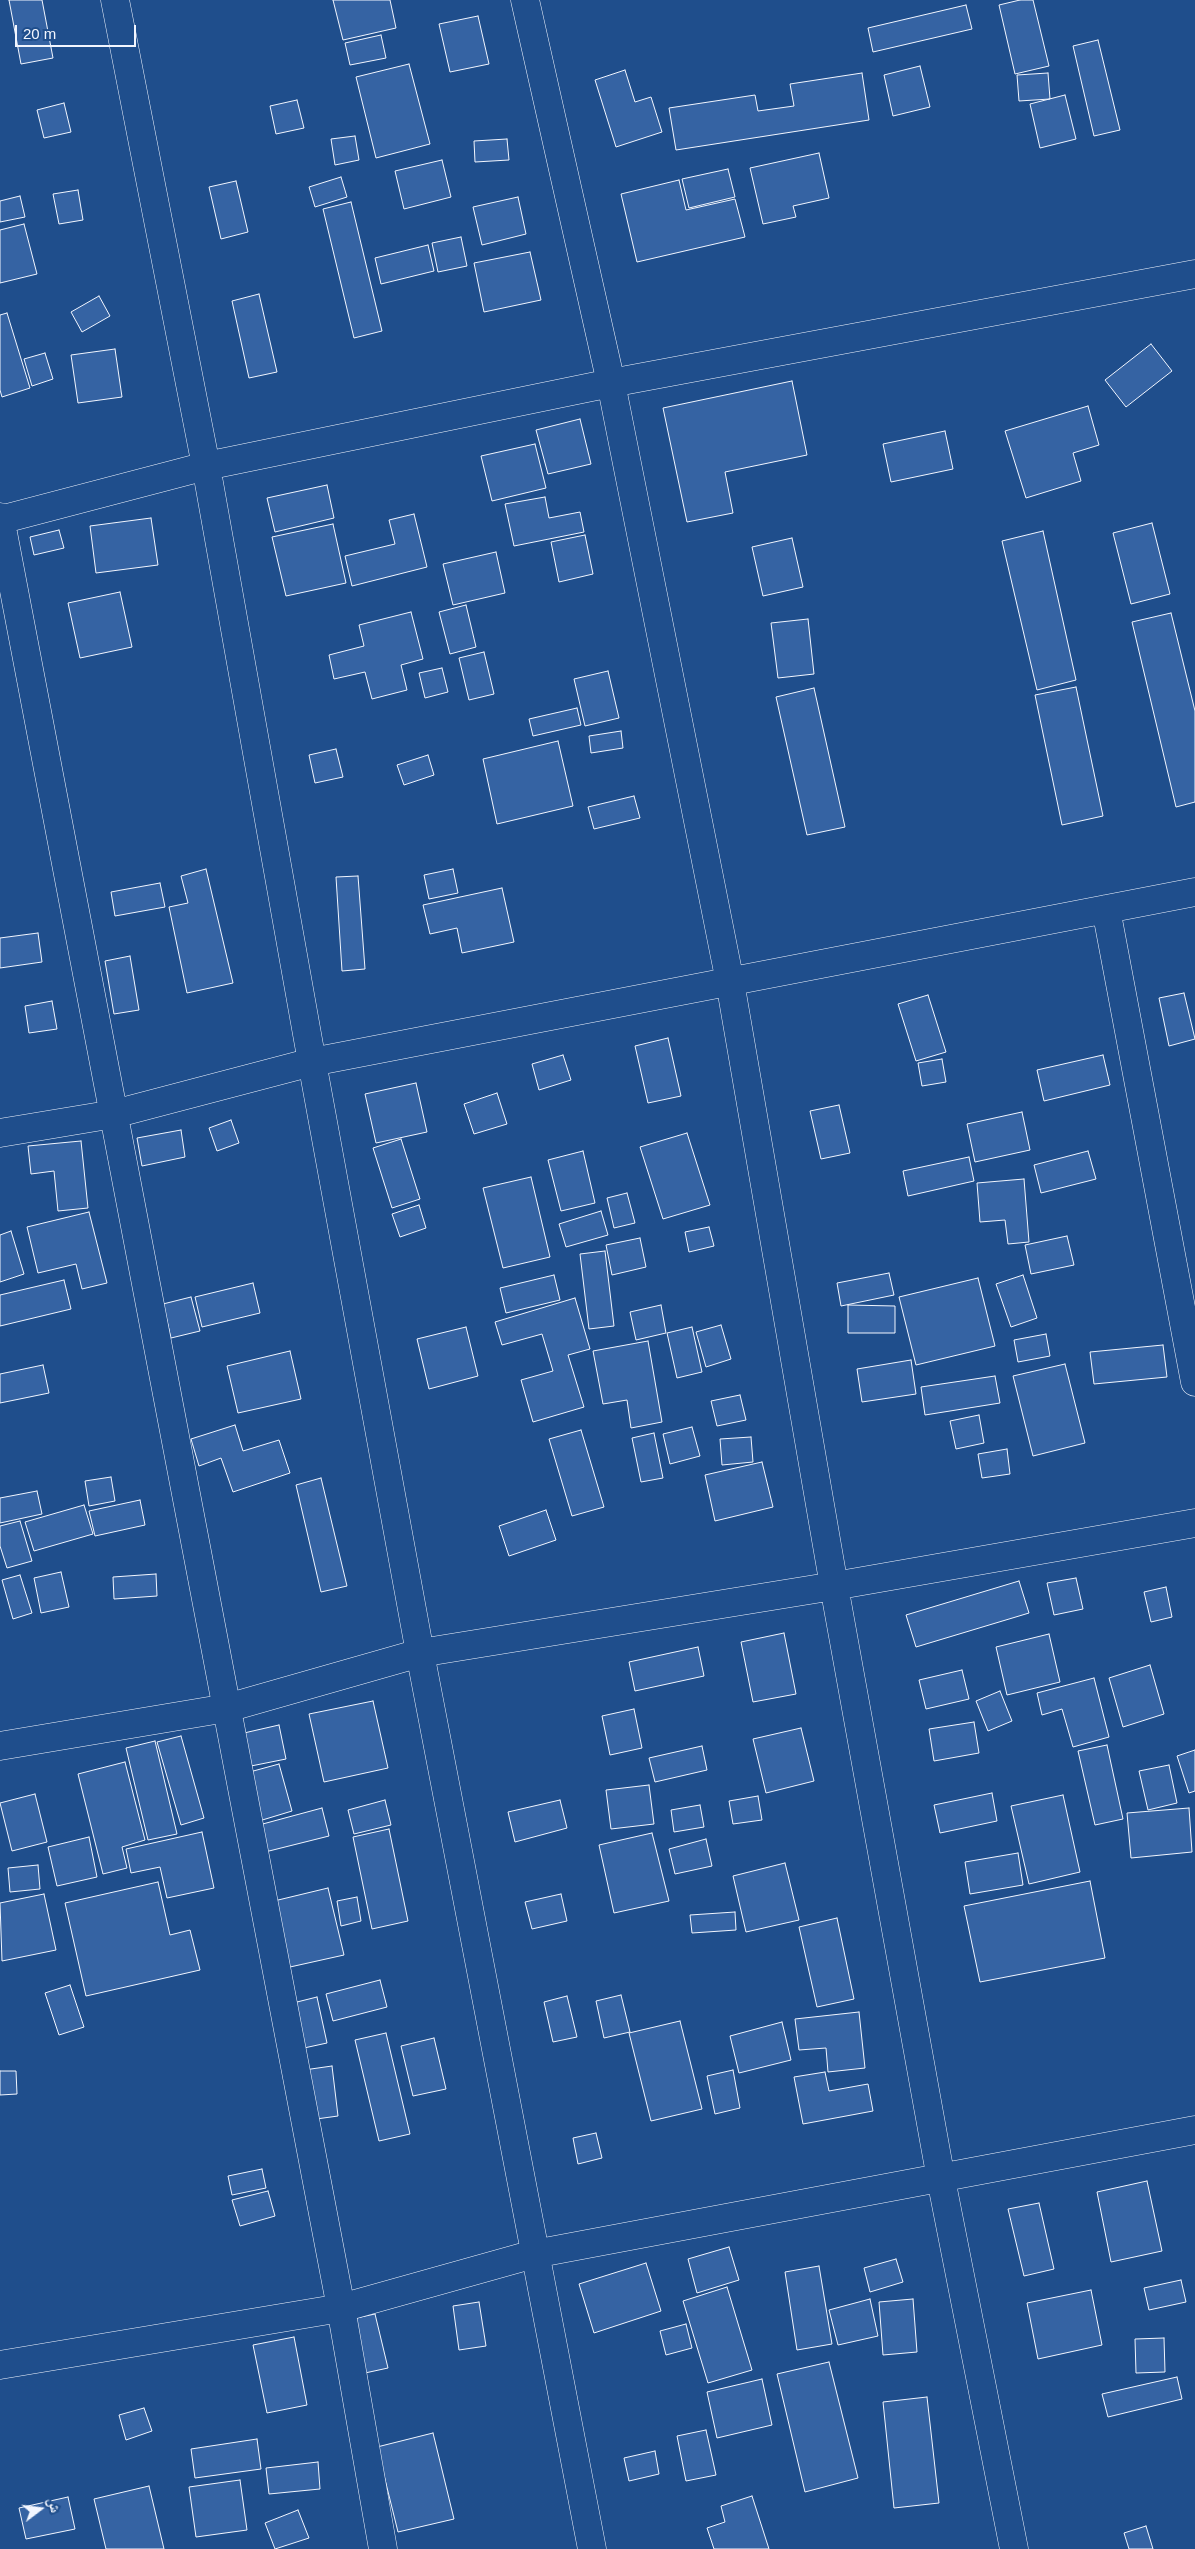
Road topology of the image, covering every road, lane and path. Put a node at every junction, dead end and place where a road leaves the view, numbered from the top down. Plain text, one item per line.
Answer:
1 (115, 0) edge
2 (525, 0) edge
3 (1195, 274) edge
4 (611, 383) junction
5 (206, 466) junction
6 (0, 519) edge
7 (1195, 892) edge
8 (1106, 909) junction
9 (730, 982) junction
10 (312, 1062) junction
11 (114, 1114) junction
12 (0, 1133) edge
13 (1195, 1382) edge
14 (1195, 1523) edge
15 (834, 1586) junction
16 (420, 1653) junction
17 (227, 1708) junction
18 (0, 1746) edge
19 (1195, 2130) edge
20 (942, 2179) junction
21 (534, 2254) junction
22 (341, 2308) junction
23 (0, 2365) edge
24 (382, 2549) edge
25 (592, 2549) edge
26 (1014, 2549) edge

1 - 5 street
2 - 4 street
3 - 4 street
4 - 5 street
4 - 9 street
5 - 6 street
5 - 10 street
6 - 11 street
7 - 8 street
8 - 9 street
8 - 13 street
9 - 10 street
9 - 15 street
10 - 11 street
10 - 16 street
11 - 12 street
11 - 17 street
14 - 15 street
15 - 16 street
15 - 20 street
16 - 17 street
16 - 21 street
17 - 18 street
17 - 22 street
19 - 20 street
20 - 21 street
20 - 26 street
21 - 22 street
21 - 25 street
22 - 23 street
22 - 24 street

